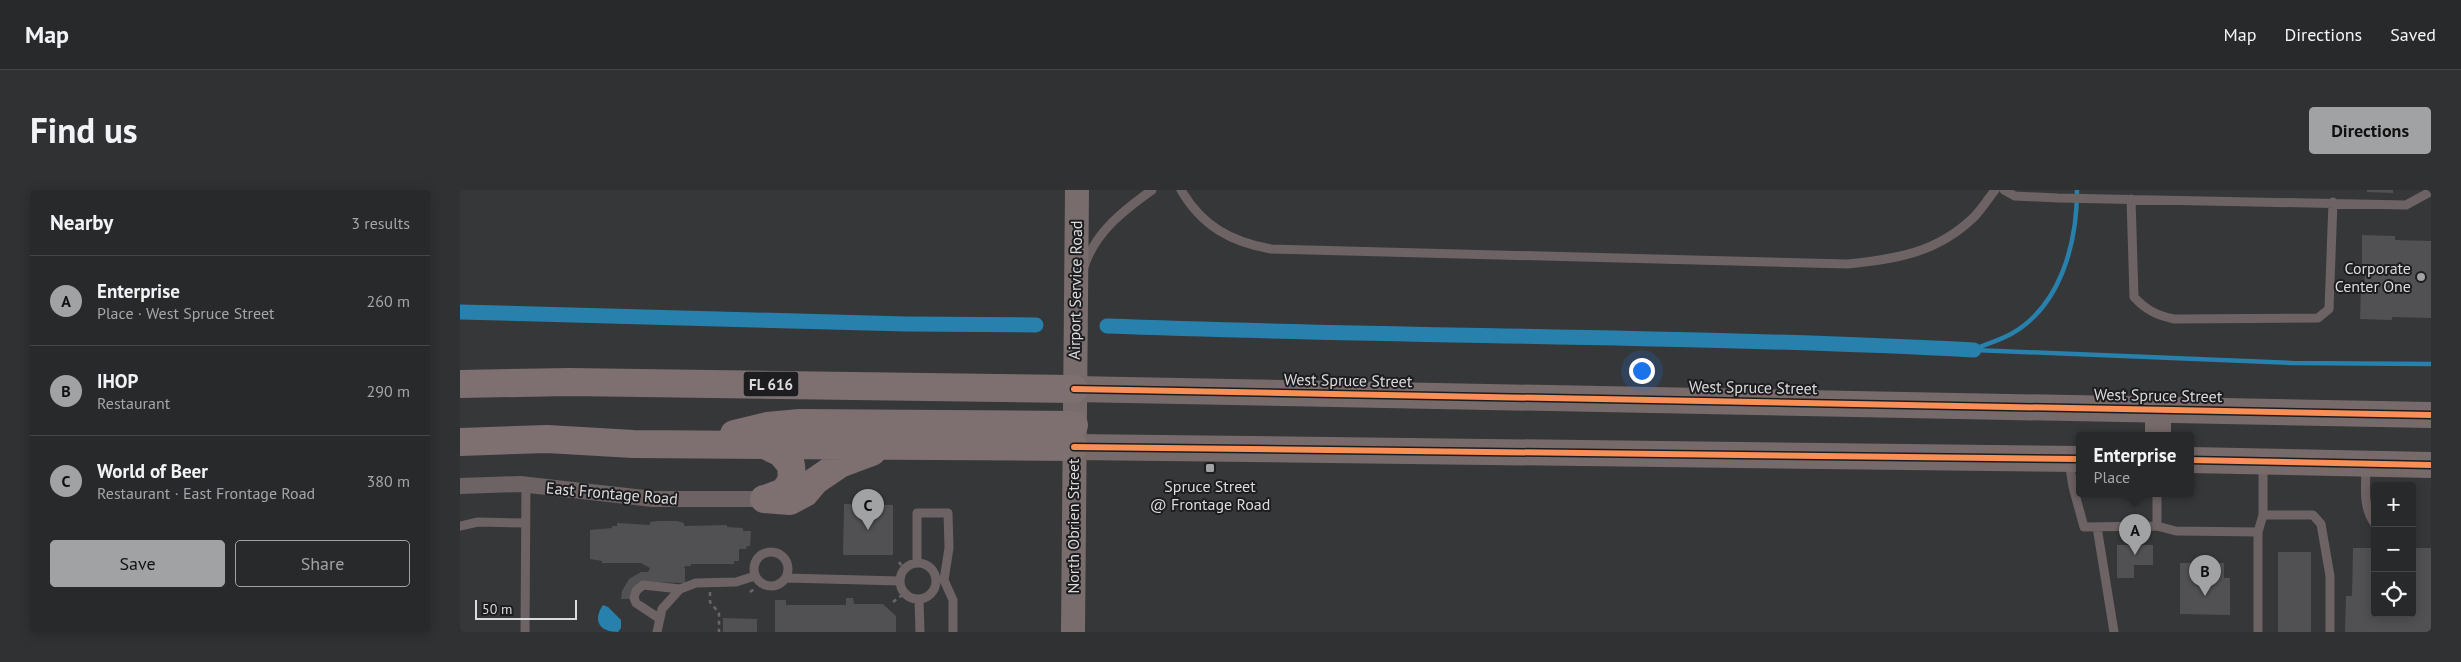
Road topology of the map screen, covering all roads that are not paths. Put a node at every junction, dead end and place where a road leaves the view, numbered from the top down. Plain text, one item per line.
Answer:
1 (1152, 190) edge
2 (1181, 190) edge
3 (1995, 190) edge
4 (2004, 190) edge
5 (1077, 192) edge
6 (2428, 192) edge
7 (2132, 199) junction
8 (2333, 202) junction
9 (1075, 293) junction
10 (460, 373) edge
11 (570, 382) junction
12 (460, 384) edge
13 (1074, 389) junction
14 (2158, 409) junction
15 (2431, 416) edge
16 (2158, 432) edge
17 (1074, 436) junction
18 (460, 442) edge
19 (633, 444) junction
20 (676, 445) junction
21 (765, 445) junction
22 (888, 447) junction
23 (2074, 459) edge
24 (2194, 460) edge
25 (460, 461) edge
26 (2263, 461) junction
27 (2366, 462) junction
28 (2431, 465) edge
29 (526, 484) junction
30 (460, 486) edge
31 (2157, 497) edge
32 (764, 500) junction
33 (2263, 516) junction
34 (2371, 519) edge
35 (525, 523) junction
36 (460, 526) edge
37 (2157, 526) junction
38 (2097, 527) junction
39 (2258, 532) junction
40 (917, 563) junction
41 (754, 576) junction
42 (786, 578) junction
43 (900, 580) junction
44 (940, 580) junction
45 (680, 589) junction
46 (919, 599) junction
47 (660, 619) junction
48 (525, 632) edge
49 (657, 632) edge
50 (920, 632) edge
51 (953, 632) edge
52 (1073, 632) edge
53 (2114, 632) edge
54 (2258, 632) edge
55 (2330, 632) edge

1 - 9 lane
2 - 3 lane
4 - 7 lane
5 - 9 street, Airport Service Road
6 - 8 lane
7 - 8 lane
7 - 8 lane
9 - 13 street, Airport Service Road
10 - 11 highway
11 - 12 highway, FL 616
11 - 13 highway, FL 616
13 - 14 main road, West Spruce Street / FL 616
13 - 17 street, North Obrien Street
14 - 15 main road, West Spruce Street / FL 616
14 - 16 main road
17 - 20 highway
17 - 22 highway
17 - 23 main road
17 - 52 street, North Obrien Street
18 - 19 highway
19 - 20 highway
19 - 25 highway
20 - 21 highway
21 - 22 highway
21 - 32 highway
22 - 32 highway
23 - 38 lane
24 - 26 main road
26 - 27 main road
26 - 33 lane
27 - 28 main road
27 - 34 lane
29 - 30 street, East Frontage Road
29 - 32 street, East Frontage Road
29 - 35 lane
31 - 37 lane
33 - 39 lane
33 - 55 lane
35 - 36 lane
35 - 48 lane
37 - 38 lane
37 - 39 lane
38 - 53 lane
39 - 54 lane
40 - 43 lane
40 - 44 lane
40 - 44 lane
41 - 42 lane
41 - 42 lane
41 - 45 lane
42 - 43 lane
43 - 46 lane
44 - 46 lane
44 - 51 lane
45 - 47 lane
45 - 47 lane
46 - 50 lane
47 - 49 lane

